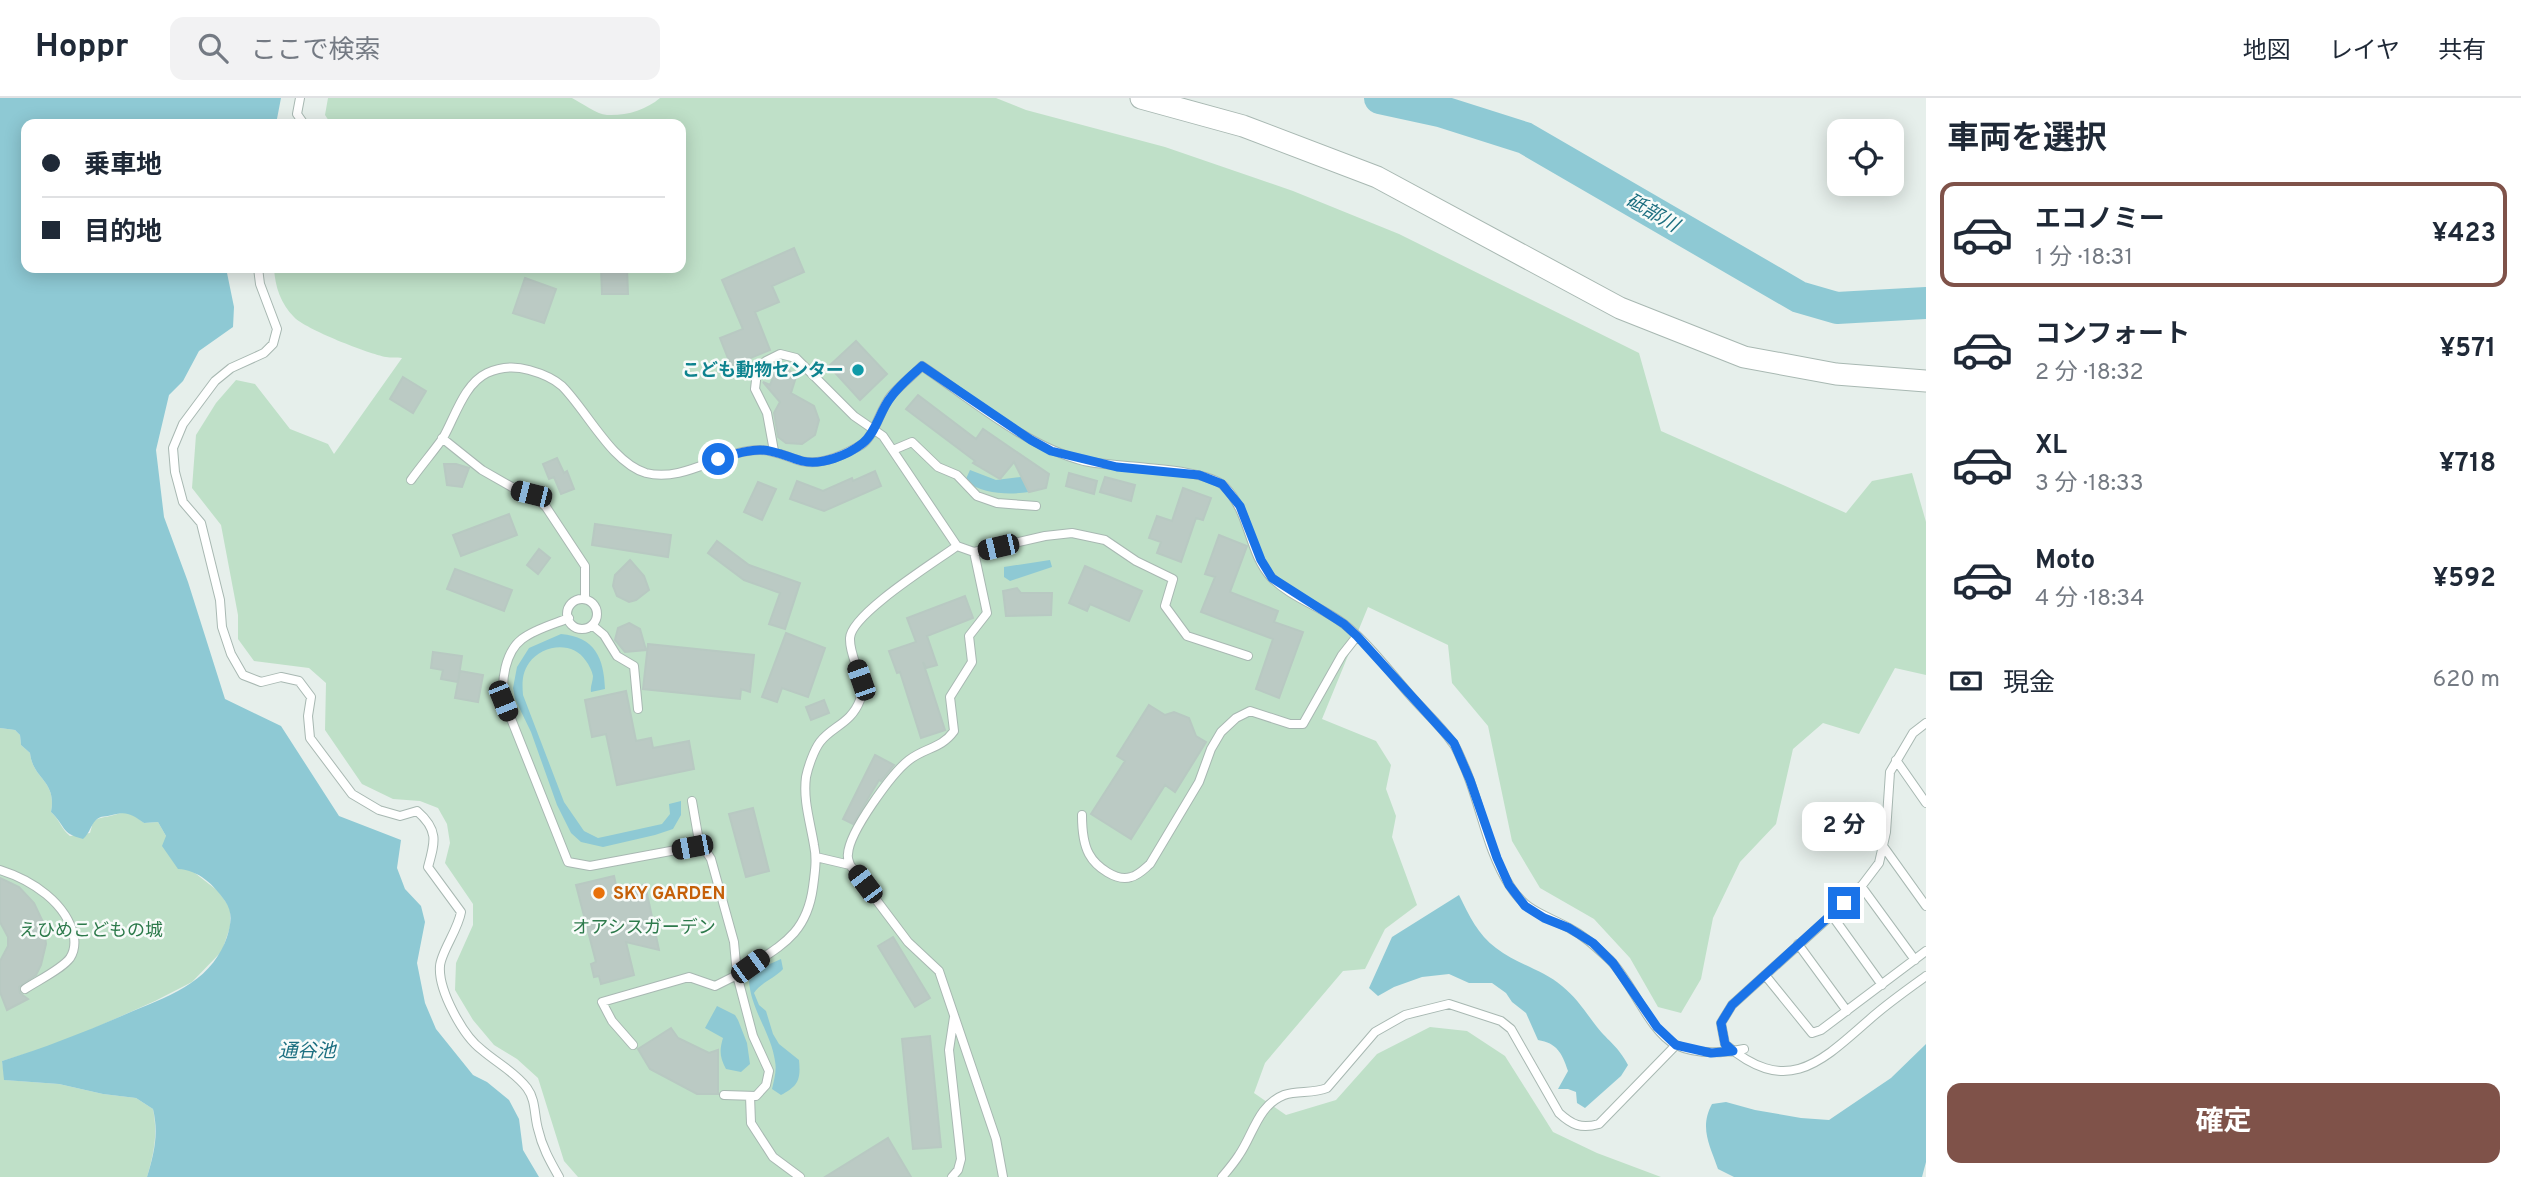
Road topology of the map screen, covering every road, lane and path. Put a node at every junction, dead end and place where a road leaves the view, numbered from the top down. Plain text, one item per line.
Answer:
1 (300, 98) edge
2 (1141, 98) edge
3 (300, 119) edge
4 (259, 273) edge
5 (1926, 381) edge
6 (872, 429) junction
7 (442, 438) junction
8 (893, 450) junction
9 (774, 451) junction
10 (411, 480) dead end
11 (1036, 506) dead end
12 (957, 546) junction
13 (974, 552) junction
14 (585, 599) junction
15 (569, 618) junction
16 (592, 625) junction
17 (1357, 636) junction
18 (1248, 656) dead end
19 (638, 709) dead end
20 (1926, 723) edge
21 (1896, 760) junction
22 (692, 801) dead end
23 (1926, 803) edge
24 (1082, 815) dead end
25 (1883, 846) junction
26 (700, 847) junction
27 (817, 857) junction
28 (850, 865) junction
29 (0, 870) edge
30 (1861, 886) junction
31 (1926, 906) edge
32 (1831, 914) junction
33 (1798, 944) junction
34 (1926, 951) edge
35 (1915, 960) junction
36 (737, 975) junction
37 (1765, 975) junction
38 (1926, 976) edge
39 (1882, 985) junction
40 (25, 989) dead end
41 (1847, 1011) junction
42 (955, 1014) junction
43 (633, 1045) dead end
44 (1676, 1045) junction
45 (1744, 1049) dead end
46 (1733, 1051) junction
47 (724, 1095) dead end
48 (750, 1096) junction
49 (559, 1177) edge
50 (800, 1177) edge
51 (952, 1177) edge
52 (1003, 1177) edge
53 (1222, 1177) edge

1 - 3 lane
2 - 5 street
4 - 49 lane
6 - 8 lane
6 - 9 lane
6 - 9 lane
6 - 17 lane
7 - 9 lane
7 - 10 lane
7 - 14 lane
8 - 11 lane
8 - 12 lane
12 - 13 lane
12 - 27 lane
13 - 18 lane
13 - 28 lane
14 - 15 lane
14 - 16 lane
15 - 16 lane
15 - 26 lane
16 - 19 lane
17 - 24 lane
17 - 44 lane
20 - 21 lane
21 - 23 lane
21 - 25 lane
22 - 26 lane
25 - 30 lane
25 - 31 lane
26 - 36 lane
27 - 28 lane
27 - 36 lane
28 - 42 lane
29 - 40 lane
30 - 32 lane
30 - 35 lane
32 - 33 lane
32 - 39 lane
33 - 37 lane
33 - 41 lane
34 - 35 lane
35 - 39 lane
36 - 43 lane
36 - 48 lane
37 - 41 lane
37 - 46 lane
38 - 46 lane
39 - 41 lane
42 - 51 lane
42 - 52 lane
44 - 46 lane
44 - 53 lane
45 - 46 lane
47 - 48 lane
48 - 50 lane

